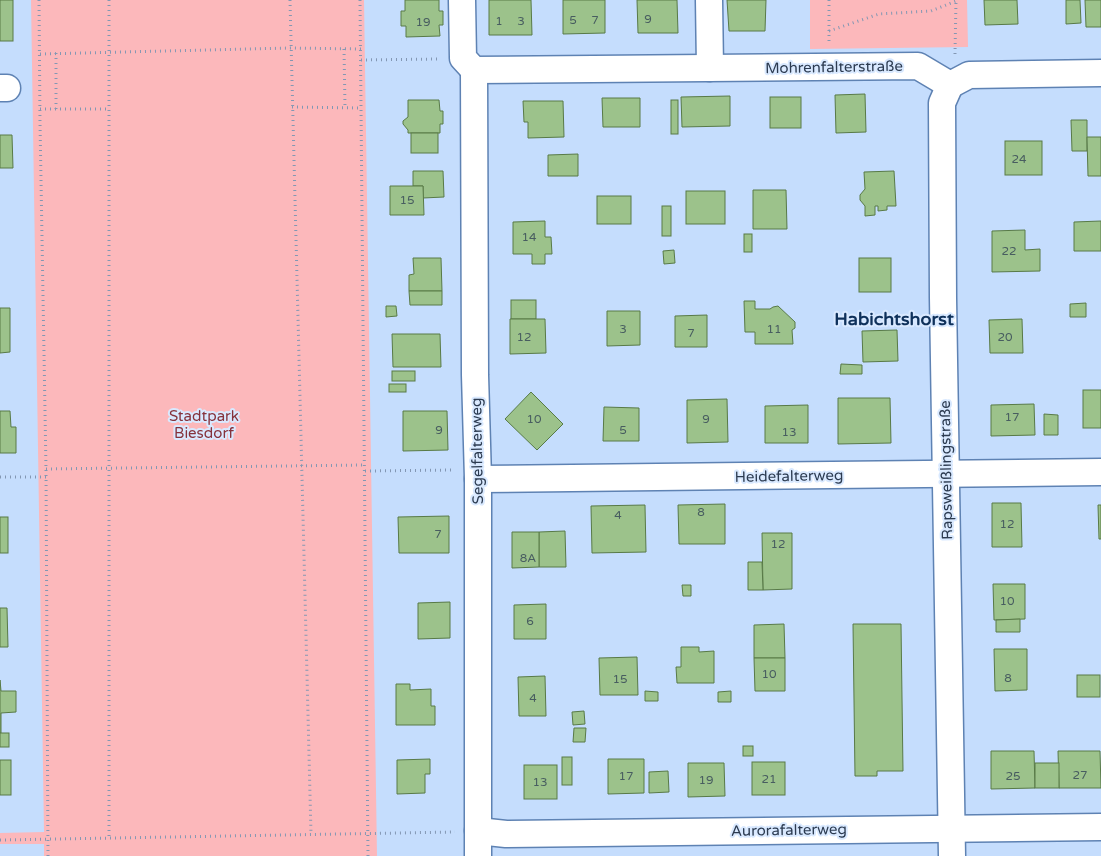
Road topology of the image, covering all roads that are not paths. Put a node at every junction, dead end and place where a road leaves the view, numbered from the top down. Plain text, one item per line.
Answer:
1 (462, 0) edge
2 (709, 0) edge
3 (469, 64) junction
4 (710, 68) junction
5 (1101, 73) edge
6 (950, 85) junction
7 (1101, 472) edge
8 (477, 474) junction
9 (946, 474) junction
10 (1101, 827) edge
11 (952, 830) junction
12 (478, 844) edge
13 (952, 856) edge

1 - 3 street
2 - 4 street
3 - 4 street, Mohrenfalterstraße
3 - 8 street, Segelfalterweg
4 - 6 street, Mohrenfalterstraße
5 - 6 street
6 - 9 street, Rapsweißlingstraße
7 - 9 street, Heidefalterweg
8 - 9 street, Heidefalterweg
8 - 12 street, Segelfalterweg
9 - 11 street, Rapsweißlingstraße
10 - 11 street, Aurorafalterweg
11 - 12 street, Aurorafalterweg
11 - 13 street, Rapsweißlingstraße

